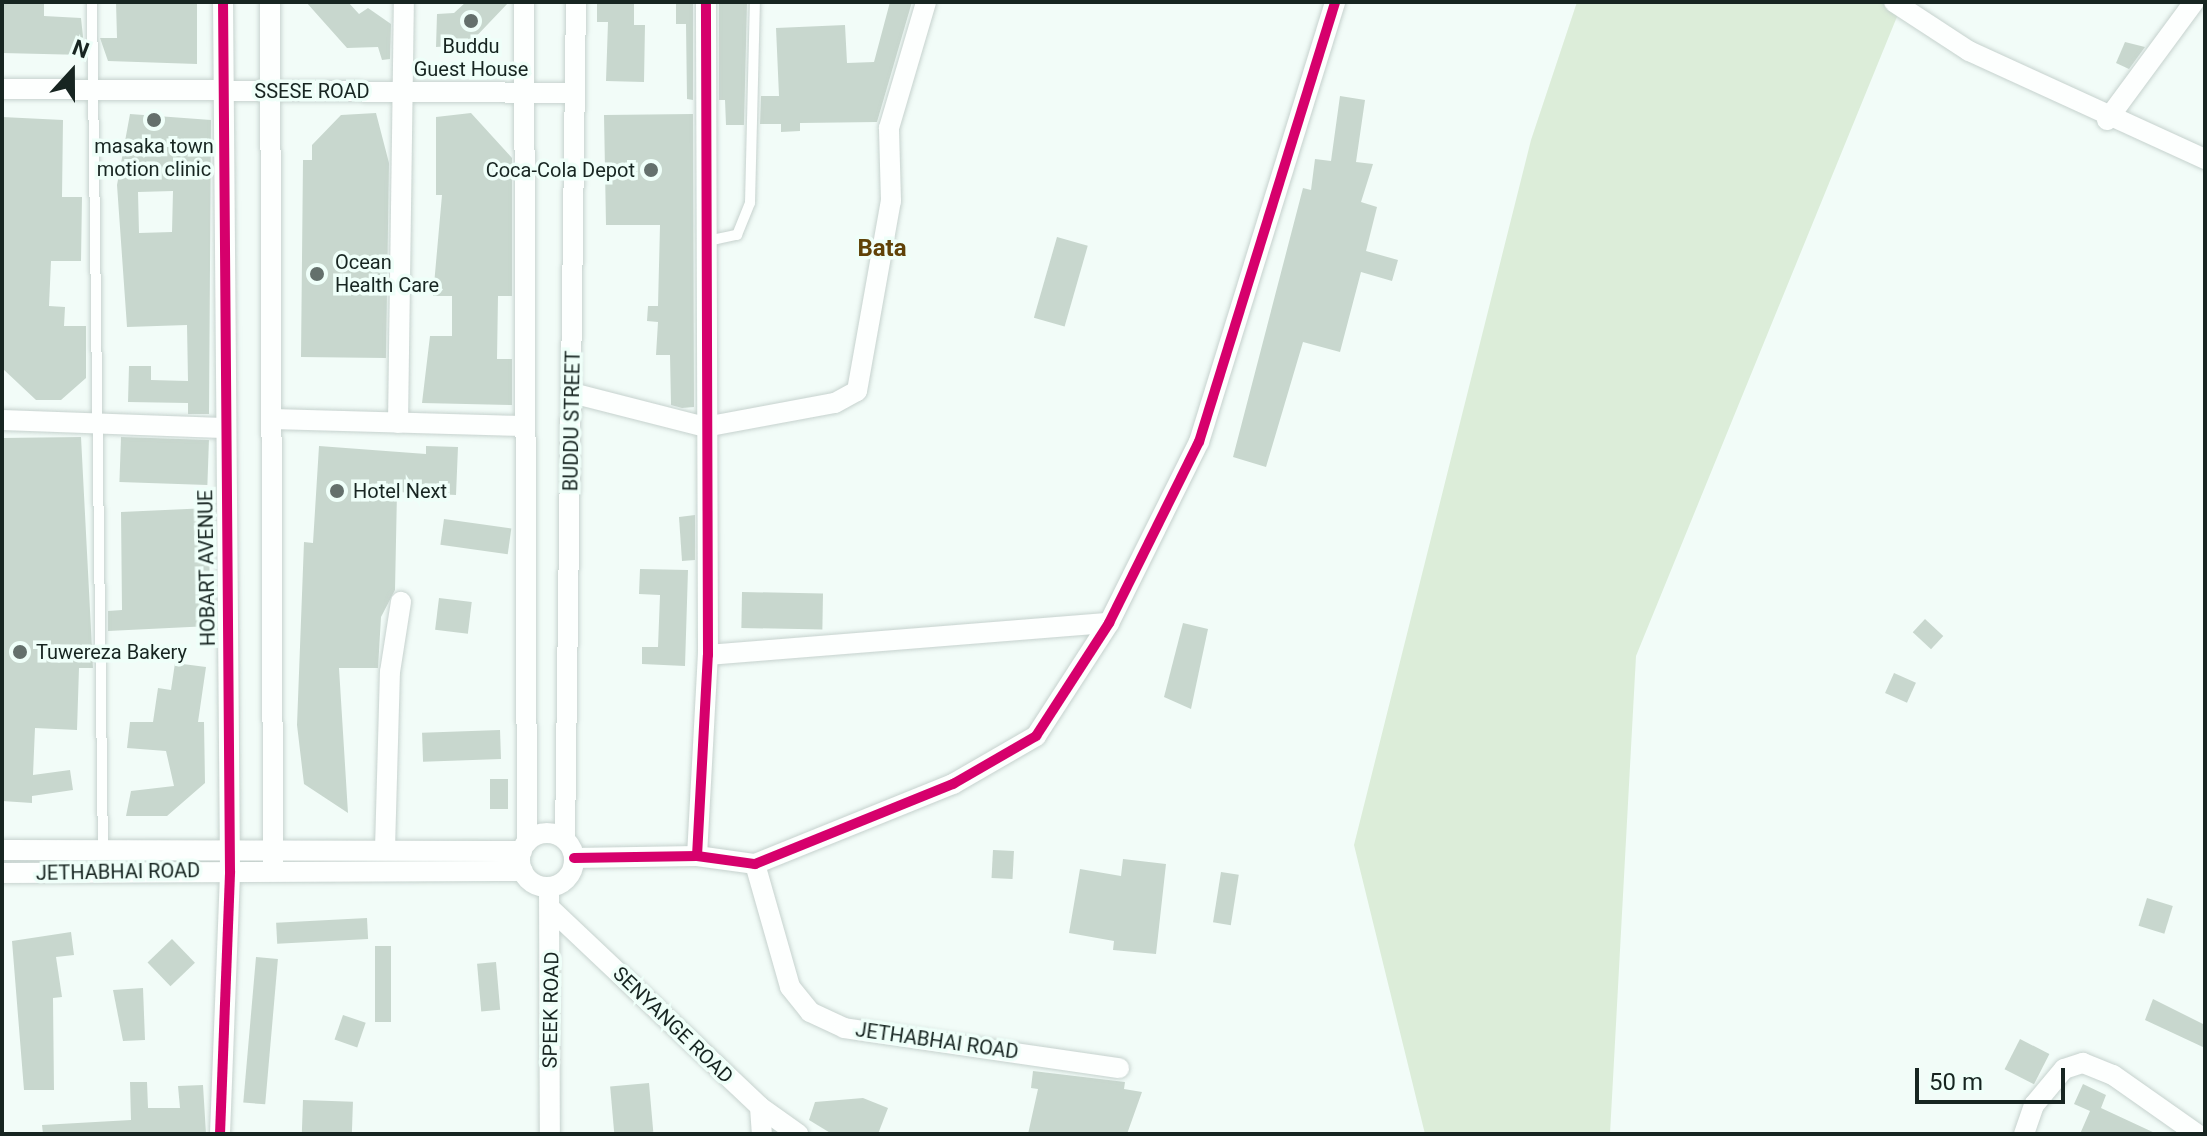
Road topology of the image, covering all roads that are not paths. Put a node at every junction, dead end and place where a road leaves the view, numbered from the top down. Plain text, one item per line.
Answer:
1 (92, 2) edge
2 (223, 2) edge
3 (270, 2) edge
4 (404, 2) edge
5 (524, 2) edge
6 (576, 2) edge
7 (706, 2) edge
8 (755, 2) edge
9 (926, 2) edge
10 (1335, 2) edge
11 (1894, 2) edge
12 (2194, 2) edge
13 (2, 89) edge
14 (270, 90) junction
15 (92, 91) junction
16 (222, 91) junction
17 (403, 91) junction
18 (523, 92) junction
19 (575, 93) junction
20 (2107, 120) junction
21 (2205, 159) edge
22 (703, 242) junction
23 (572, 393) junction
24 (272, 419) junction
25 (2, 420) edge
26 (93, 422) junction
27 (398, 423) junction
28 (524, 426) junction
29 (705, 427) junction
30 (223, 428) junction
31 (401, 602) dead end
32 (1109, 623) junction
33 (708, 655) junction
34 (103, 849) junction
35 (273, 849) junction
36 (385, 849) junction
37 (570, 849) junction
38 (2, 850) edge
39 (524, 855) junction
40 (697, 856) junction
41 (230, 861) junction
42 (755, 864) junction
43 (273, 871) junction
44 (2, 873) edge
45 (549, 887) junction
46 (552, 910) junction
47 (1119, 1068) dead end
48 (760, 1107) junction
49 (220, 1134) edge
50 (550, 1134) edge
51 (762, 1134) edge
52 (798, 1134) edge
53 (2024, 1134) edge
54 (2197, 1134) edge

1 - 15 lane
2 - 16 street, HOBART AVENUE
3 - 14 street
4 - 17 street
5 - 18 street
6 - 19 street, BUDDU STREET
7 - 22 street
8 - 22 lane
9 - 29 street
10 - 32 street
11 - 20 street
12 - 20 street
13 - 15 street, SSESE ROAD
14 - 16 street, SSESE ROAD
14 - 17 street, SSESE ROAD
14 - 24 street
15 - 16 street, SSESE ROAD
15 - 26 lane
16 - 30 street, HOBART AVENUE
17 - 18 street, SSESE ROAD
17 - 27 street
18 - 19 street, SSESE ROAD
18 - 28 street
19 - 23 street, BUDDU STREET
20 - 21 street
22 - 29 street
23 - 29 street
23 - 37 street, BUDDU STREET
24 - 27 street
24 - 35 street
25 - 26 street
26 - 30 street
26 - 34 lane
27 - 28 street
28 - 39 street
29 - 33 street
30 - 41 street, HOBART AVENUE
31 - 36 street
32 - 33 street
32 - 42 street
33 - 40 street
34 - 38 street, JETHABHAI ROAD
34 - 41 street, JETHABHAI ROAD
35 - 36 street, JETHABHAI ROAD
35 - 41 street, JETHABHAI ROAD
35 - 43 street
36 - 39 street, JETHABHAI ROAD
37 - 39 street
37 - 40 street
37 - 45 street
39 - 43 street, JETHABHAI ROAD
39 - 45 street
40 - 42 street
41 - 43 street, JETHABHAI ROAD
41 - 44 street, JETHABHAI ROAD
41 - 49 street, HOBART AVENUE
42 - 47 street, JETHABHAI ROAD
45 - 46 street, SPEEK ROAD
46 - 48 street, SENYANGE ROAD
46 - 50 street, SPEEK ROAD
48 - 51 street
48 - 52 street, SENYANGE ROAD
53 - 54 street

